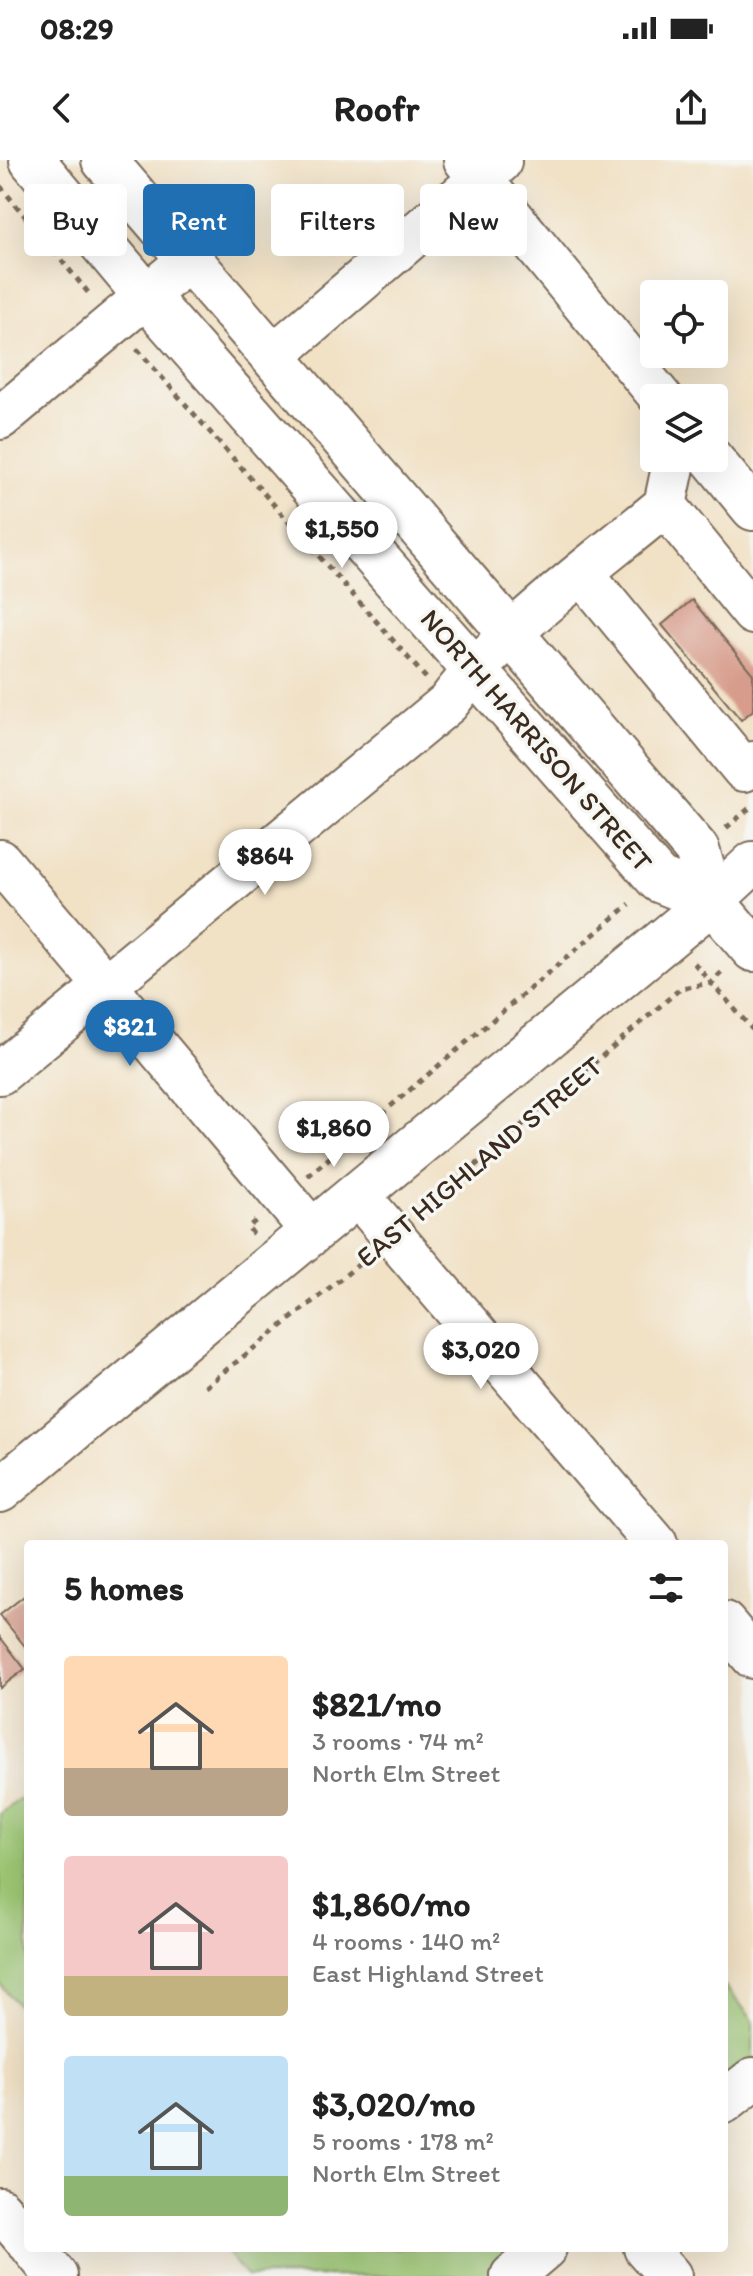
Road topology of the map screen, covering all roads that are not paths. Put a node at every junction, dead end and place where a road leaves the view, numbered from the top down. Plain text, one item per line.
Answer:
1 (32, 160) edge
2 (104, 160) edge
3 (483, 166) edge
4 (189, 260) junction
5 (146, 296) junction
6 (273, 356) junction
7 (650, 384) edge
8 (0, 418) edge
9 (672, 472) edge
10 (723, 472) edge
11 (665, 505) junction
12 (753, 509) edge
13 (583, 574) junction
14 (753, 613) edge
15 (511, 634) junction
16 (474, 669) junction
17 (753, 763) edge
18 (0, 861) edge
19 (753, 863) edge
20 (712, 901) junction
21 (752, 947) edge
22 (104, 986) junction
23 (0, 1073) edge
24 (357, 1194) junction
25 (312, 1231) junction
26 (0, 1490) edge
27 (653, 1540) edge
28 (728, 1628) edge
29 (753, 1657) edge
30 (753, 2079) edge
31 (728, 2099) edge
32 (0, 2209) edge
33 (24, 2237) edge
34 (36, 2252) edge
35 (540, 2252) edge
36 (649, 2252) edge
37 (56, 2276) edge
38 (512, 2276) edge
39 (670, 2276) edge

1 - 5 main road, NORTH HARRISON STREET
2 - 4 main road, NORTH HARRISON STREET
3 - 6 street
3 - 7 street
4 - 5 street
4 - 6 main road, NORTH HARRISON STREET
5 - 8 street
5 - 16 main road, NORTH HARRISON STREET
6 - 15 main road, NORTH HARRISON STREET
9 - 11 street
10 - 12 street
11 - 13 street
11 - 14 street
13 - 15 street
13 - 17 street
15 - 16 street
15 - 20 main road, NORTH HARRISON STREET
16 - 20 main road, NORTH HARRISON STREET
16 - 22 street
18 - 22 street
19 - 20 street, EAST HIGHLAND STREET
20 - 21 main road, NORTH HARRISON STREET
20 - 24 main road, EAST HIGHLAND STREET
22 - 23 street
22 - 25 street
24 - 25 main road, EAST HIGHLAND STREET
24 - 27 street
25 - 26 main road, EAST HIGHLAND STREET
28 - 29 street
30 - 31 street
32 - 33 street
34 - 37 street
35 - 38 street
36 - 39 street

